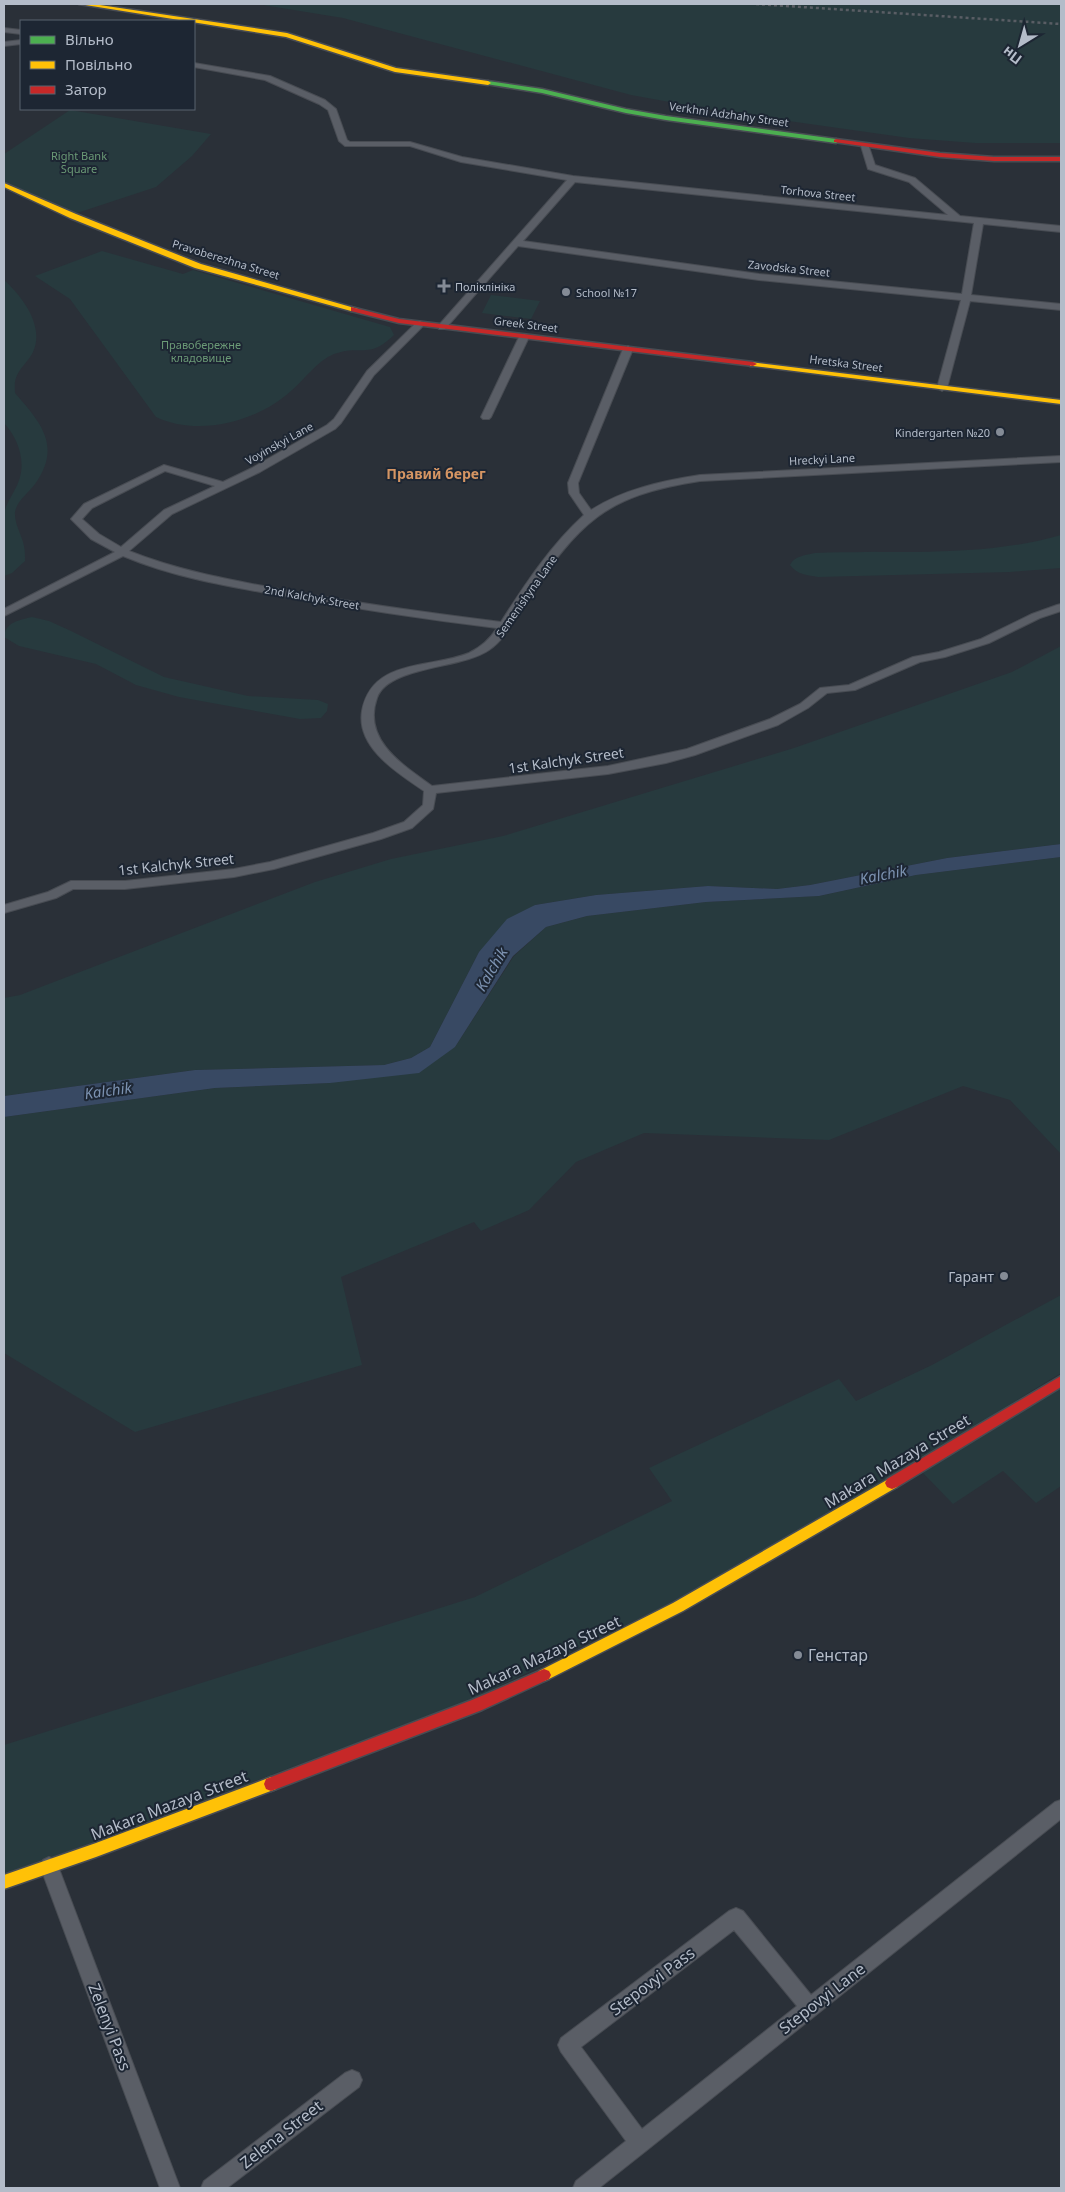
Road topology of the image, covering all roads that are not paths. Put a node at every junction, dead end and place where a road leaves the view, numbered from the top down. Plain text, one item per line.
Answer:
1 (82, 4) edge
2 (188, 20) edge
3 (195, 21) edge
4 (4, 30) edge
5 (20, 32) edge
6 (20, 42) edge
7 (4, 44) edge
8 (195, 65) edge
9 (865, 146) junction
10 (1061, 159) edge
11 (573, 179) junction
12 (4, 185) edge
13 (958, 218) junction
14 (979, 220) junction
15 (1061, 228) edge
16 (516, 243) junction
17 (966, 297) junction
18 (1061, 308) edge
19 (420, 324) junction
20 (442, 326) junction
21 (524, 337) junction
22 (628, 349) junction
23 (942, 388) junction
24 (1061, 402) edge
25 (486, 417) dead end
26 (1061, 459) edge
27 (223, 485) junction
28 (590, 516) junction
29 (122, 552) junction
30 (1061, 607) edge
31 (4, 613) edge
32 (506, 626) junction
33 (430, 790) junction
34 (4, 909) edge
35 (1061, 1381) edge
36 (1061, 1808) edge
37 (49, 1866) junction
38 (4, 1882) edge
39 (810, 2008) junction
40 (352, 2080) dead end
41 (640, 2143) junction
42 (170, 2188) edge
43 (211, 2188) edge
44 (582, 2188) edge

1 - 2 street, Verkhni Adzhahy Street
3 - 9 street, Verkhni Adzhahy Street
4 - 5 street
6 - 7 street
8 - 11 street
9 - 10 street, Verkhni Adzhahy Street
9 - 13 street
11 - 13 street, Torhova Street
11 - 16 street
12 - 19 street, Pravoberezhna Street
13 - 14 street, Torhova Street
14 - 15 street, Torhova Street
14 - 17 street
16 - 17 street, Zavodska Street
16 - 20 street
17 - 18 street, Zavodska Street
17 - 23 street
19 - 20 street, Greek Street
19 - 27 street, Voyinskyi Lane
20 - 21 street, Greek Street
21 - 22 street, Greek Street
21 - 25 street
22 - 23 street, Hretska Street
22 - 28 street
23 - 24 street, Hretska Street
26 - 28 street, Hreckyi Lane
27 - 29 street, Voyinskyi Lane
27 - 29 street, 2nd Kalchyk Street
28 - 32 street, Semenishyna Lane
29 - 31 street
29 - 32 street, 2nd Kalchyk Street
30 - 33 street, 1st Kalchyk Street
32 - 33 street, Semenishyna Lane
33 - 34 street, 1st Kalchyk Street
35 - 37 street, Makara Mazaya Street
36 - 39 street, Stepovyi Lane
37 - 38 street, Makara Mazaya Street
37 - 42 street, Zelenyi Pass
39 - 41 street, Stepovyi Lane
39 - 41 street, Stepovyi Pass
40 - 43 street, Zelena Street
41 - 44 street, Stepovyi Lane

